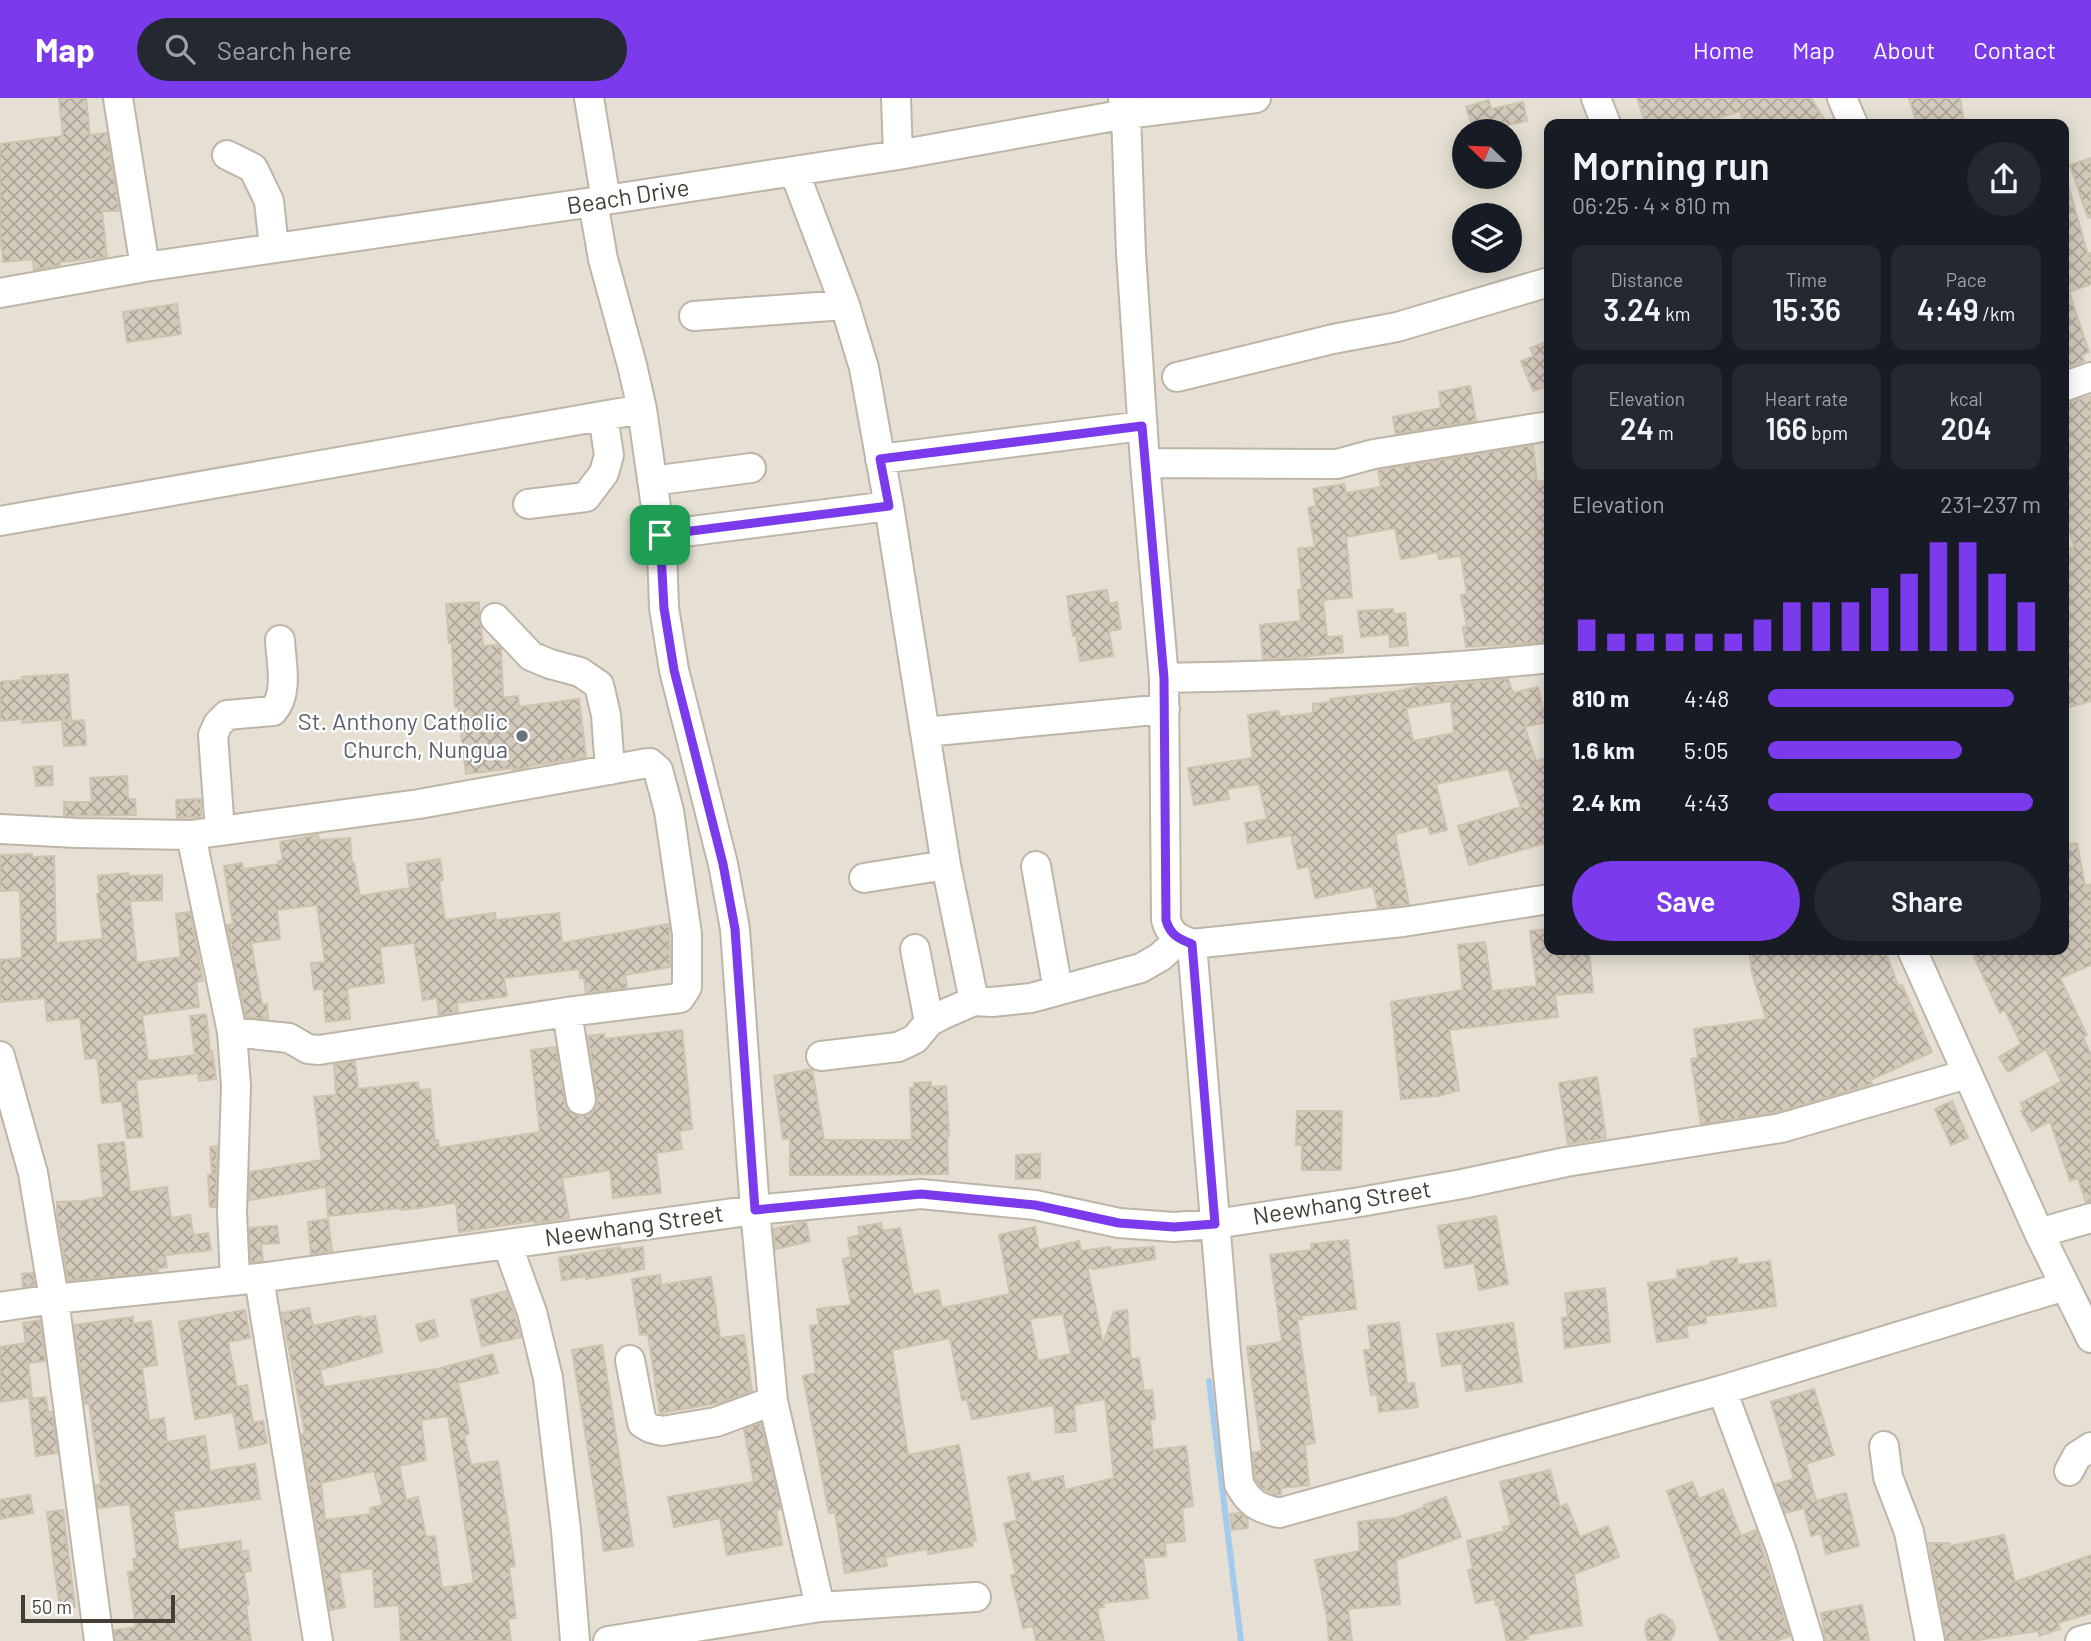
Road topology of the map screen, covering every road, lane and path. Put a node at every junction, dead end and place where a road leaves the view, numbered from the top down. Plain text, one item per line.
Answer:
1 (118, 98) edge
2 (589, 98) edge
3 (896, 98) edge
4 (1256, 98) edge
5 (1597, 98) edge
6 (1842, 98) edge
7 (1125, 106) edge
8 (1604, 119) edge
9 (1851, 119) edge
10 (227, 155) dead end
11 (898, 155) junction
12 (794, 171) junction
13 (600, 201) junction
14 (274, 248) junction
15 (145, 267) junction
16 (1544, 283) edge
17 (0, 293) edge
18 (845, 305) junction
19 (694, 316) dead end
20 (1177, 377) dead end
21 (2091, 377) edge
22 (2069, 385) edge
23 (642, 409) junction
24 (603, 416) junction
25 (1142, 426) junction
26 (1544, 427) edge
27 (880, 459) junction
28 (1145, 463) junction
29 (751, 468) dead end
30 (652, 481) junction
31 (528, 504) dead end
32 (889, 506) junction
33 (0, 521) edge
34 (660, 535) junction
35 (495, 618) dead end
36 (280, 640) dead end
37 (1544, 659) edge
38 (1164, 678) junction
39 (1165, 709) junction
40 (925, 732) junction
41 (610, 769) junction
42 (0, 829) edge
43 (220, 831) junction
44 (191, 835) junction
45 (946, 865) junction
46 (1035, 866) dead end
47 (864, 878) dead end
48 (1544, 901) edge
49 (1186, 942) junction
50 (915, 949) dead end
51 (1914, 955) edge
52 (1058, 990) junction
53 (974, 1001) junction
54 (567, 1012) junction
55 (929, 1022) junction
56 (232, 1032) junction
57 (0, 1056) edge
58 (821, 1056) dead end
59 (1967, 1074) junction
60 (581, 1100) dead end
61 (755, 1210) junction
62 (2091, 1218) edge
63 (1215, 1224) junction
64 (2039, 1233) junction
65 (507, 1244) junction
66 (247, 1279) junction
67 (2065, 1286) junction
68 (54, 1299) junction
69 (0, 1307) edge
70 (2091, 1338) edge
71 (631, 1360) dead end
72 (1722, 1390) junction
73 (773, 1401) junction
74 (1884, 1446) dead end
75 (2091, 1447) edge
76 (2069, 1471) dead end
77 (976, 1597) dead end
78 (820, 1607) junction
79 (2091, 1638) edge
80 (99, 1641) edge
81 (318, 1641) edge
82 (575, 1641) edge
83 (608, 1641) edge
84 (1810, 1641) edge
85 (1930, 1641) edge
86 (2080, 1641) edge

1 - 15 street
2 - 13 street
3 - 11 street
4 - 7 street, Beach Drive
5 - 8 street
6 - 9 street
7 - 11 street, Beach Drive
7 - 25 street
10 - 14 street
11 - 12 street, Beach Drive
12 - 13 street, Beach Drive
12 - 18 street
13 - 14 street, Beach Drive
13 - 23 street
14 - 15 street, Beach Drive
15 - 17 street, Beach Drive
16 - 20 street
18 - 19 street
18 - 27 street
21 - 22 street
23 - 24 street
23 - 30 street
24 - 31 street
24 - 33 street
25 - 27 street
25 - 28 street
26 - 28 street
27 - 32 street
28 - 38 street
29 - 30 street
30 - 34 street
32 - 34 street
32 - 40 street
34 - 61 street
35 - 41 street
36 - 43 street
37 - 38 street
38 - 39 street
39 - 40 street
39 - 49 street
40 - 45 street
41 - 43 street
41 - 54 street
42 - 44 street
43 - 44 street
44 - 56 street
45 - 47 street
45 - 53 street
46 - 52 street
48 - 49 street
49 - 52 street
49 - 63 street
50 - 55 street
51 - 59 street
52 - 53 street
53 - 55 street
54 - 56 street
54 - 60 street
55 - 58 street
56 - 66 street
57 - 68 street
59 - 63 street, Neewhang Street
59 - 64 street
61 - 63 street, Neewhang Street
61 - 65 street, Neewhang Street
61 - 73 street
62 - 64 street
63 - 72 street
64 - 67 street
65 - 66 street, Neewhang Street
65 - 82 street
66 - 68 street, Neewhang Street
66 - 81 street
67 - 70 street
67 - 72 street
68 - 69 street, Neewhang Street
68 - 80 street
71 - 73 street
72 - 84 street
73 - 78 street
74 - 85 street
75 - 76 street
77 - 78 street
78 - 83 street
79 - 86 street

